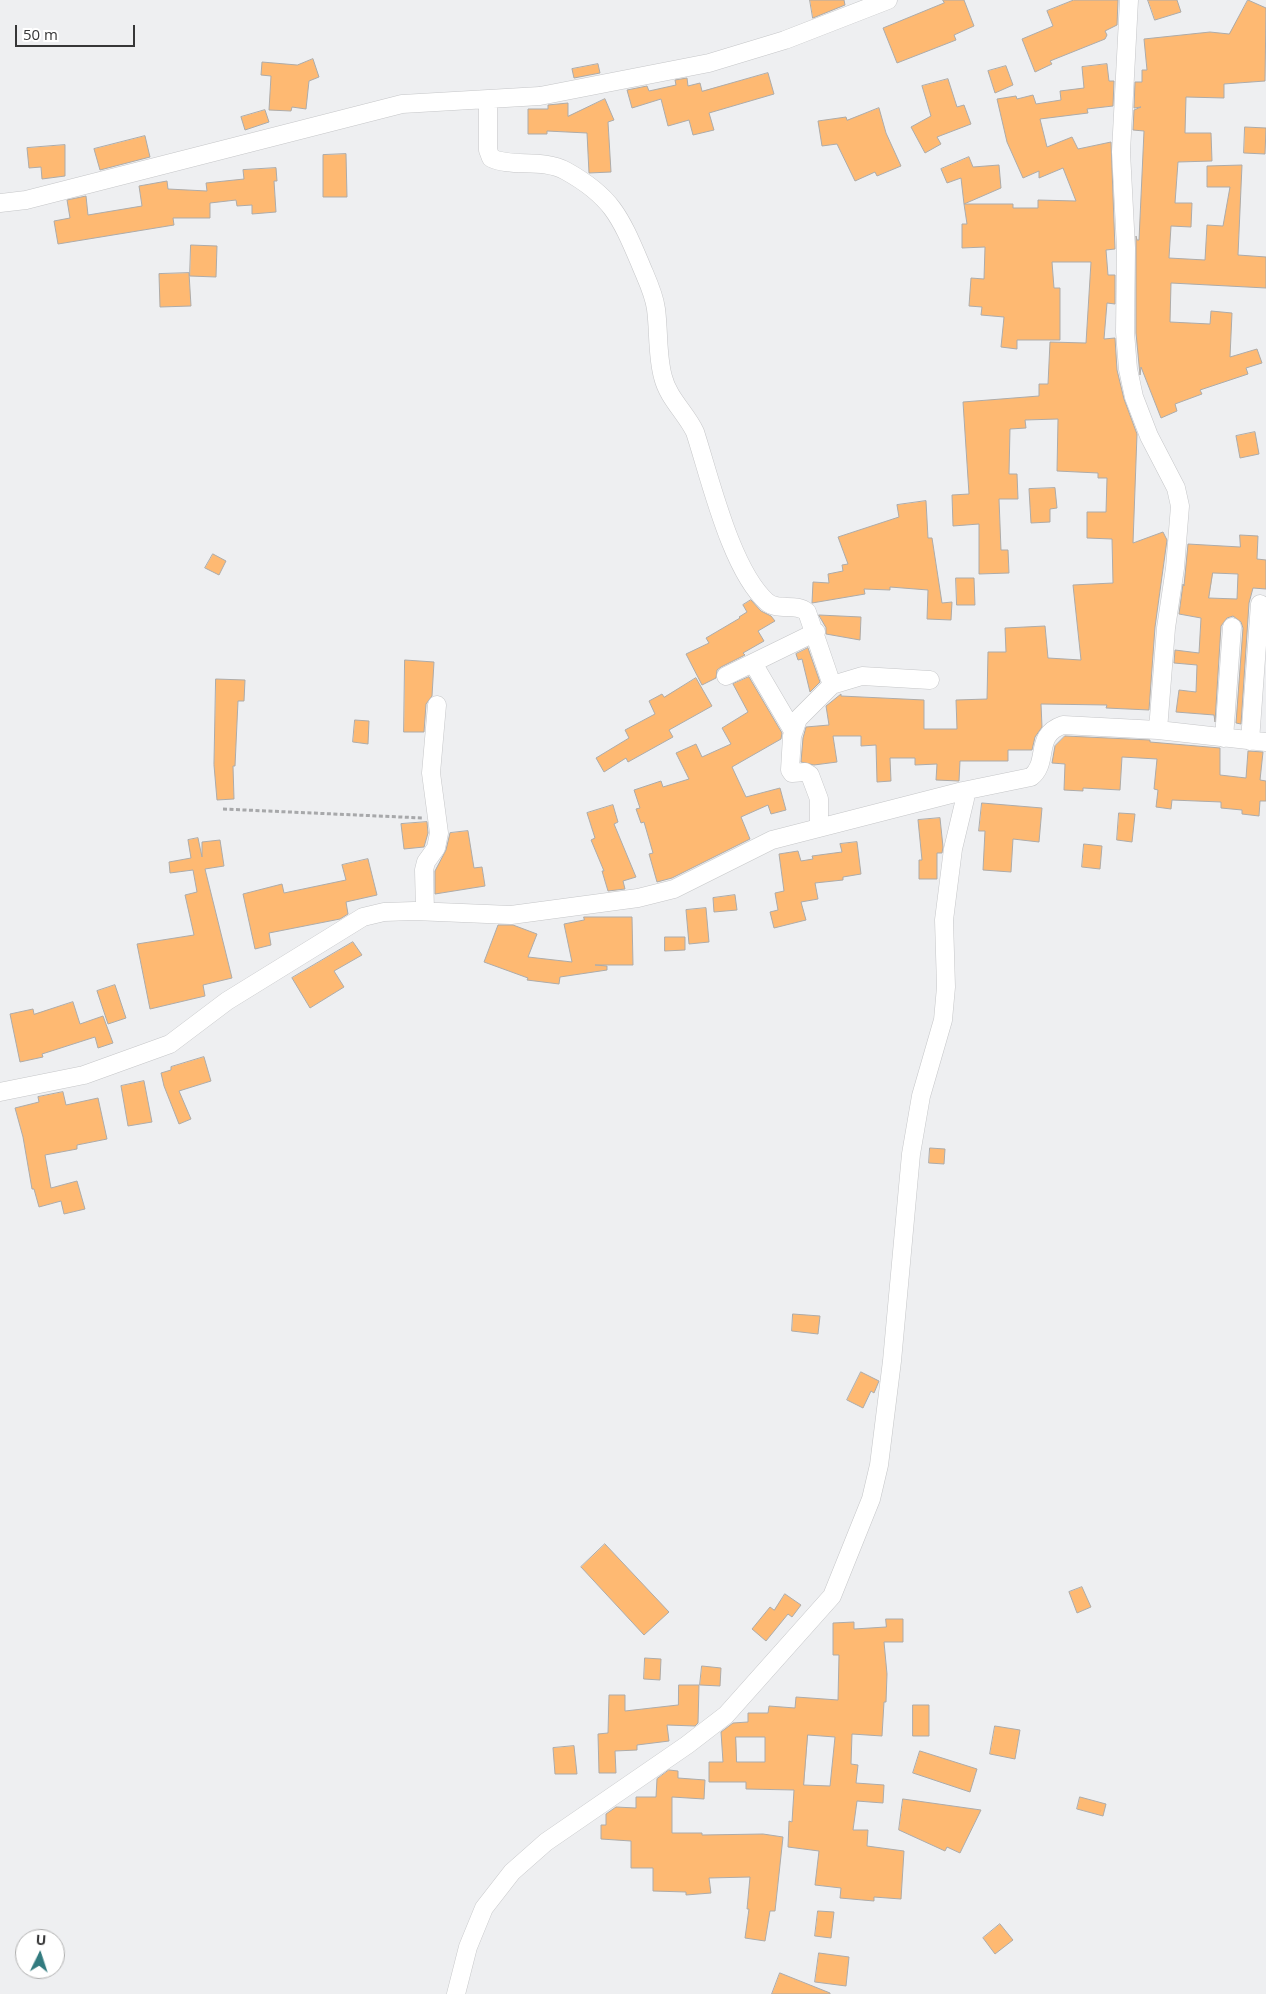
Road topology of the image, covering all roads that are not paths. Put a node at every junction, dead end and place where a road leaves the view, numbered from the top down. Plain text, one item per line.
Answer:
1 (888, 0) edge
2 (1129, 0) edge
3 (488, 100) junction
4 (0, 203) edge
5 (1260, 604) dead end
6 (1232, 627) dead end
7 (816, 632) junction
8 (753, 663) junction
9 (726, 676) dead end
10 (930, 680) dead end
11 (832, 685) junction
12 (437, 705) dead end
13 (1158, 730) junction
14 (793, 731) junction
15 (1224, 738) junction
16 (1258, 741) edge
17 (963, 791) junction
18 (819, 828) junction
19 (425, 910) junction
20 (0, 1092) edge
21 (456, 1994) edge

1 - 3 street
2 - 13 street
3 - 4 street
3 - 7 street
5 - 16 street
6 - 15 street
7 - 8 street
7 - 11 street
8 - 9 street
8 - 14 street
10 - 11 street
11 - 14 street
12 - 19 street
13 - 15 street
13 - 17 street
14 - 18 street
15 - 16 street
17 - 18 street
17 - 21 street
18 - 19 street
19 - 20 street

